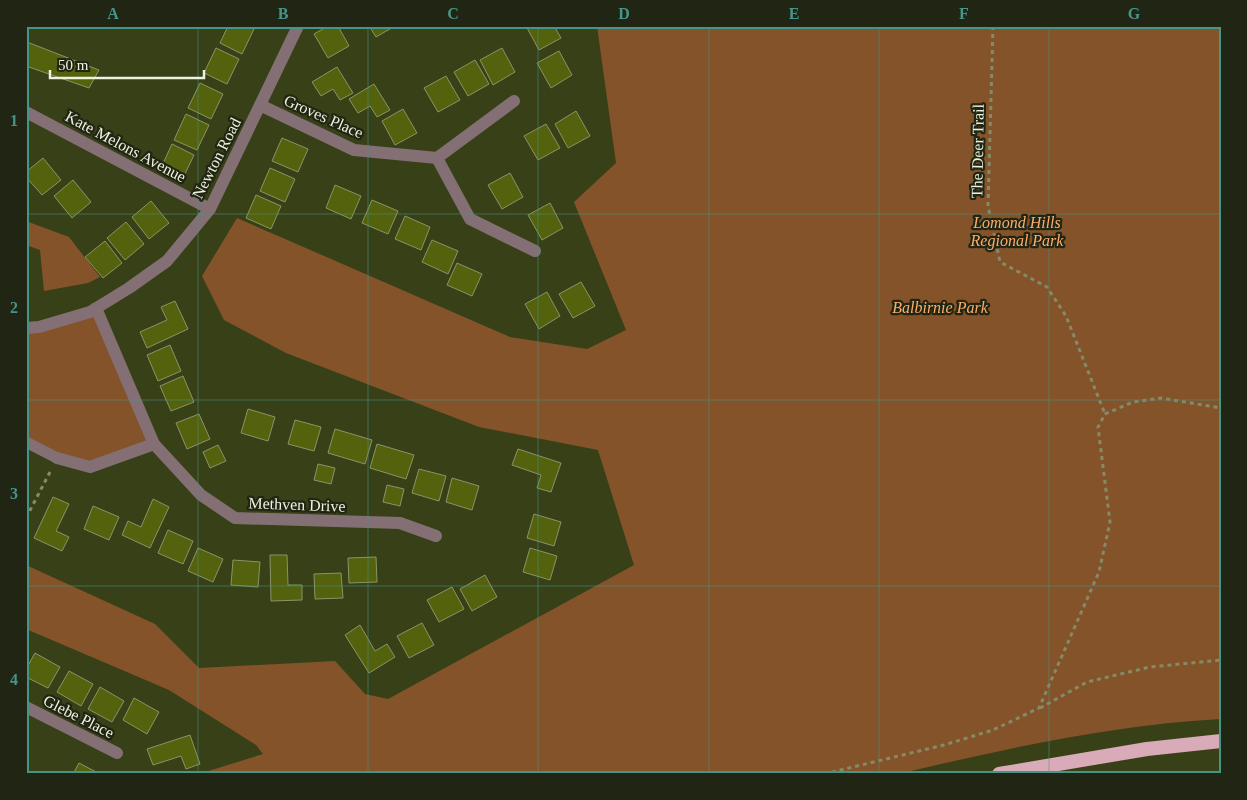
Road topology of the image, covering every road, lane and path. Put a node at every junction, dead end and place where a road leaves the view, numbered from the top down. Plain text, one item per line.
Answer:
1 (298, 26) edge
2 (992, 26) edge
3 (514, 100) dead end
4 (260, 106) junction
5 (26, 112) edge
6 (436, 158) junction
7 (210, 209) junction
8 (535, 251) dead end
9 (96, 308) junction
10 (26, 328) edge
11 (1221, 408) edge
12 (1105, 414) junction
13 (26, 442) edge
14 (154, 444) junction
15 (57, 458) junction
16 (26, 518) edge
17 (436, 536) dead end
18 (1221, 660) edge
19 (26, 708) edge
20 (1039, 708) junction
21 (1221, 742) edge
22 (117, 753) dead end
23 (824, 774) edge
24 (999, 774) edge

1 - 4 street, Newton Road
2 - 12 path, The Deer Trail
3 - 6 street
4 - 6 street, Groves Place
4 - 7 street, Newton Road
5 - 7 street, Kate Melons Avenue
6 - 8 street
7 - 9 street, Newton Road
9 - 10 street, Newton Road
9 - 14 street, Methven Drive
11 - 12 path
12 - 20 path
13 - 15 lane
14 - 15 street
14 - 17 street, Methven Drive
15 - 16 path
18 - 20 path
19 - 22 street, Glebe Place
20 - 23 path
21 - 24 highway

